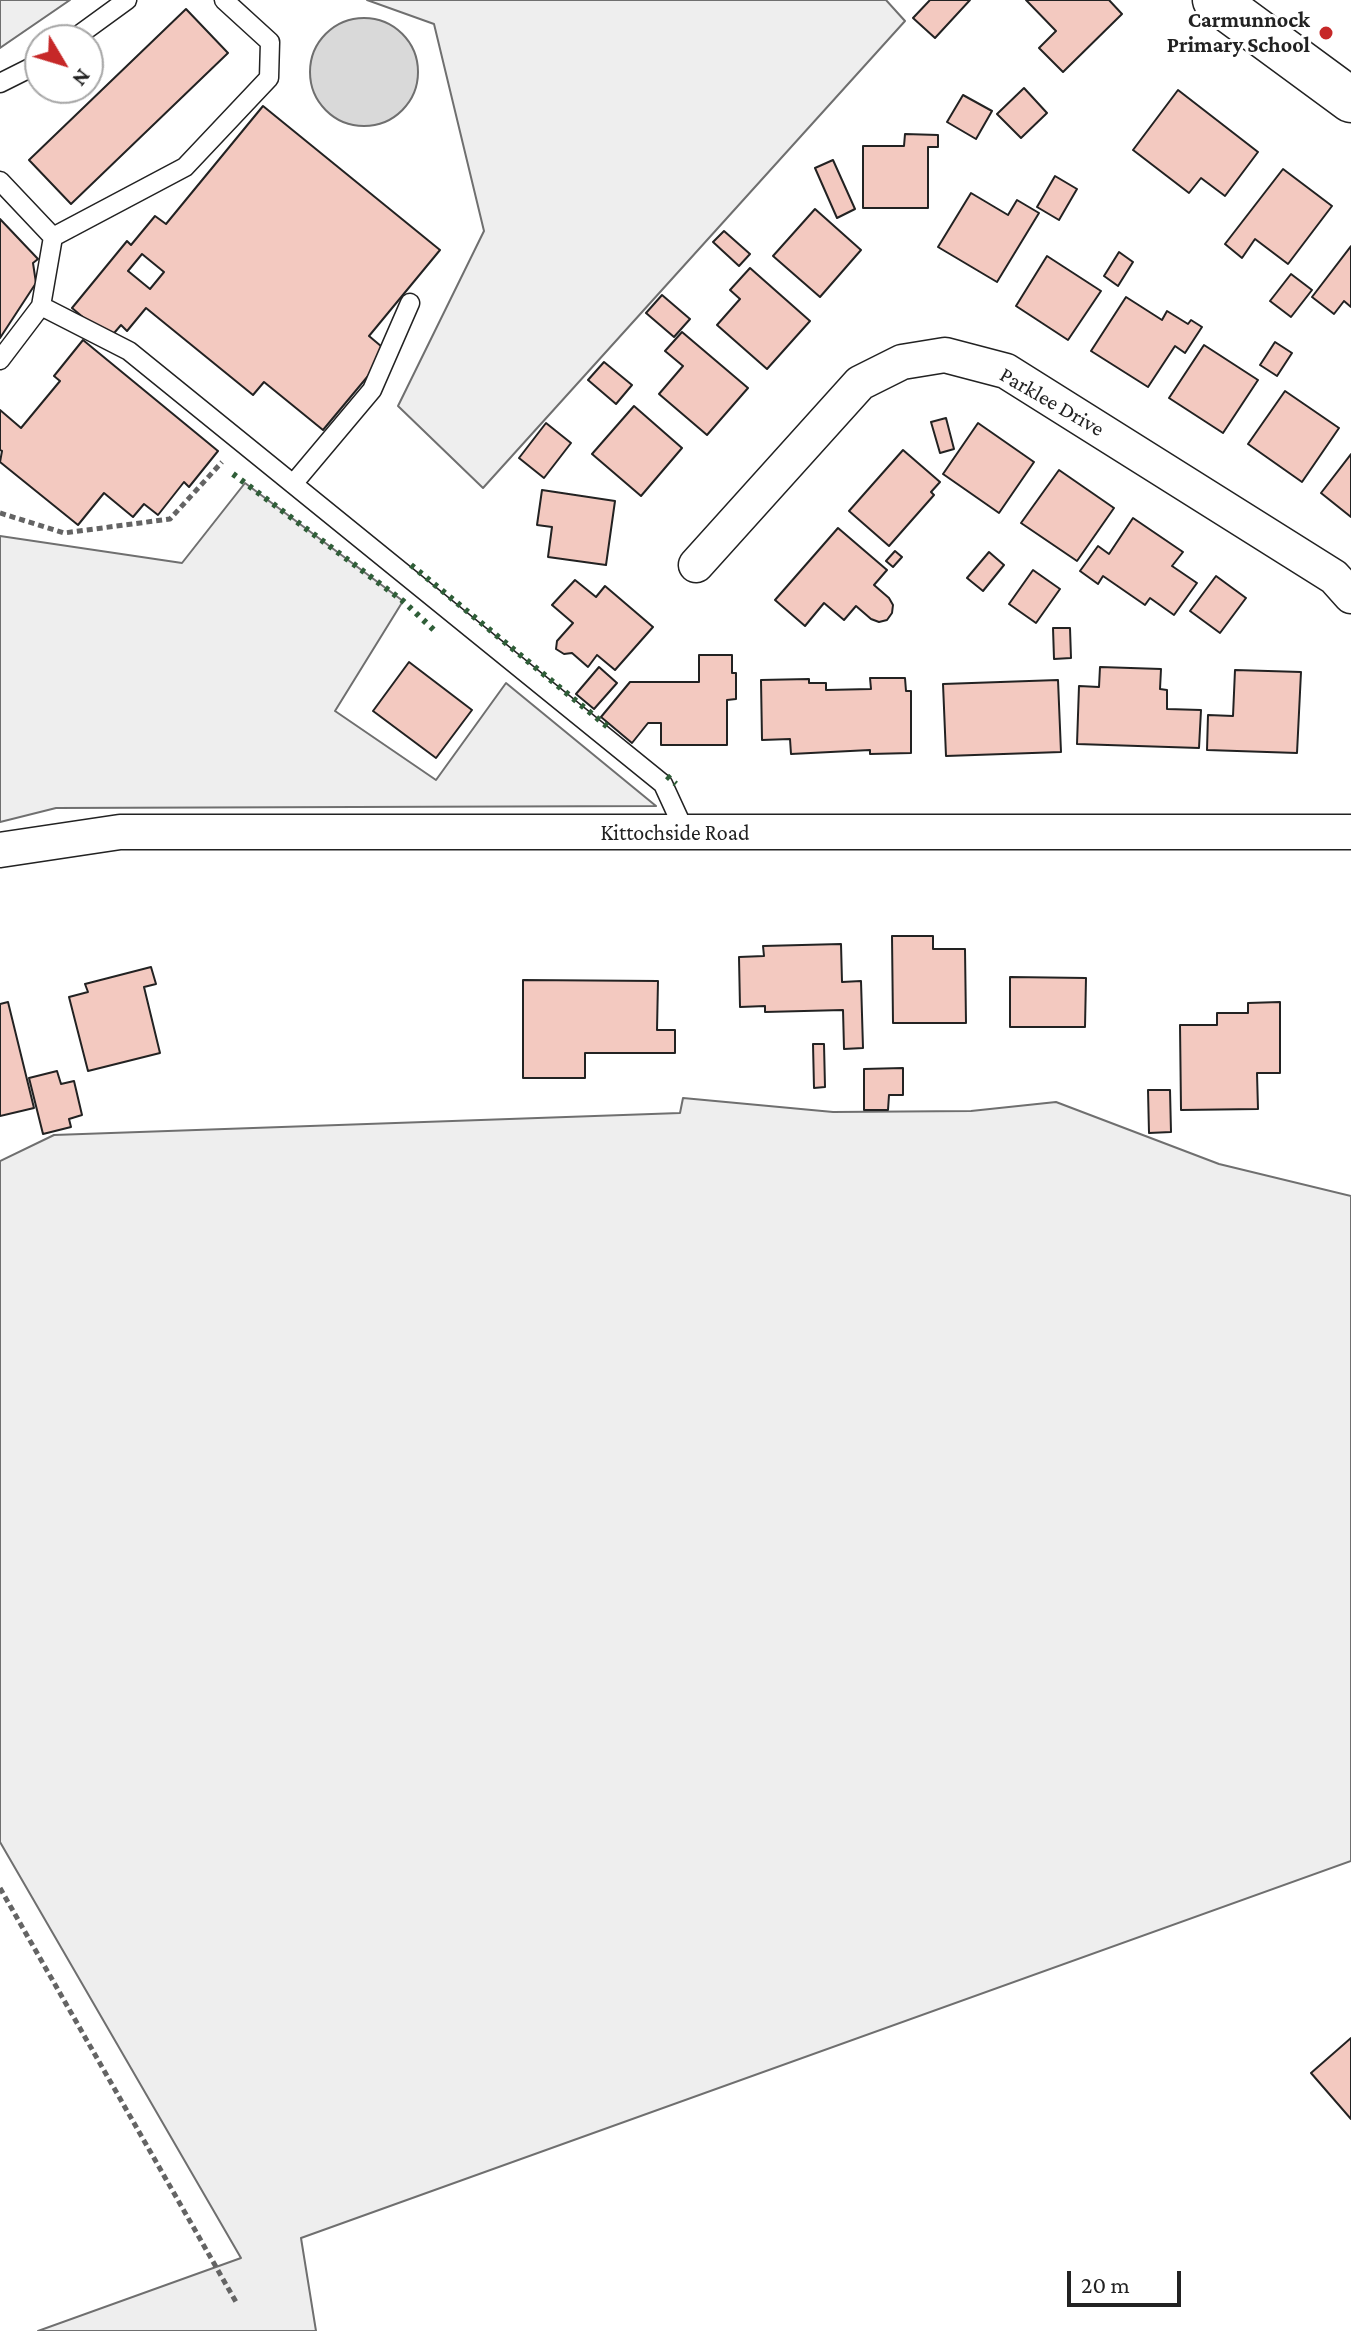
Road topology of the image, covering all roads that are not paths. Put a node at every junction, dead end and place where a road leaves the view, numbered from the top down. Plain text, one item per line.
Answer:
1 (127, 0) edge
2 (224, 0) edge
3 (1215, 0) edge
4 (94, 24) edge
5 (24, 71) edge
6 (0, 83) edge
7 (1351, 100) edge
8 (0, 181) edge
9 (53, 237) junction
10 (410, 303) dead end
11 (41, 306) junction
12 (0, 360) edge
13 (293, 484) junction
14 (696, 565) dead end
15 (1351, 596) edge
16 (1351, 832) edge
17 (686, 834) junction
18 (0, 850) edge

1 - 4 lane
2 - 9 lane
3 - 7 street
5 - 6 lane
8 - 9 lane
9 - 11 lane
10 - 13 lane
11 - 12 lane
11 - 13 lane
13 - 17 lane
14 - 15 street, Parklee Drive
16 - 17 street, Kittochside Road
17 - 18 street, Kittochside Road

